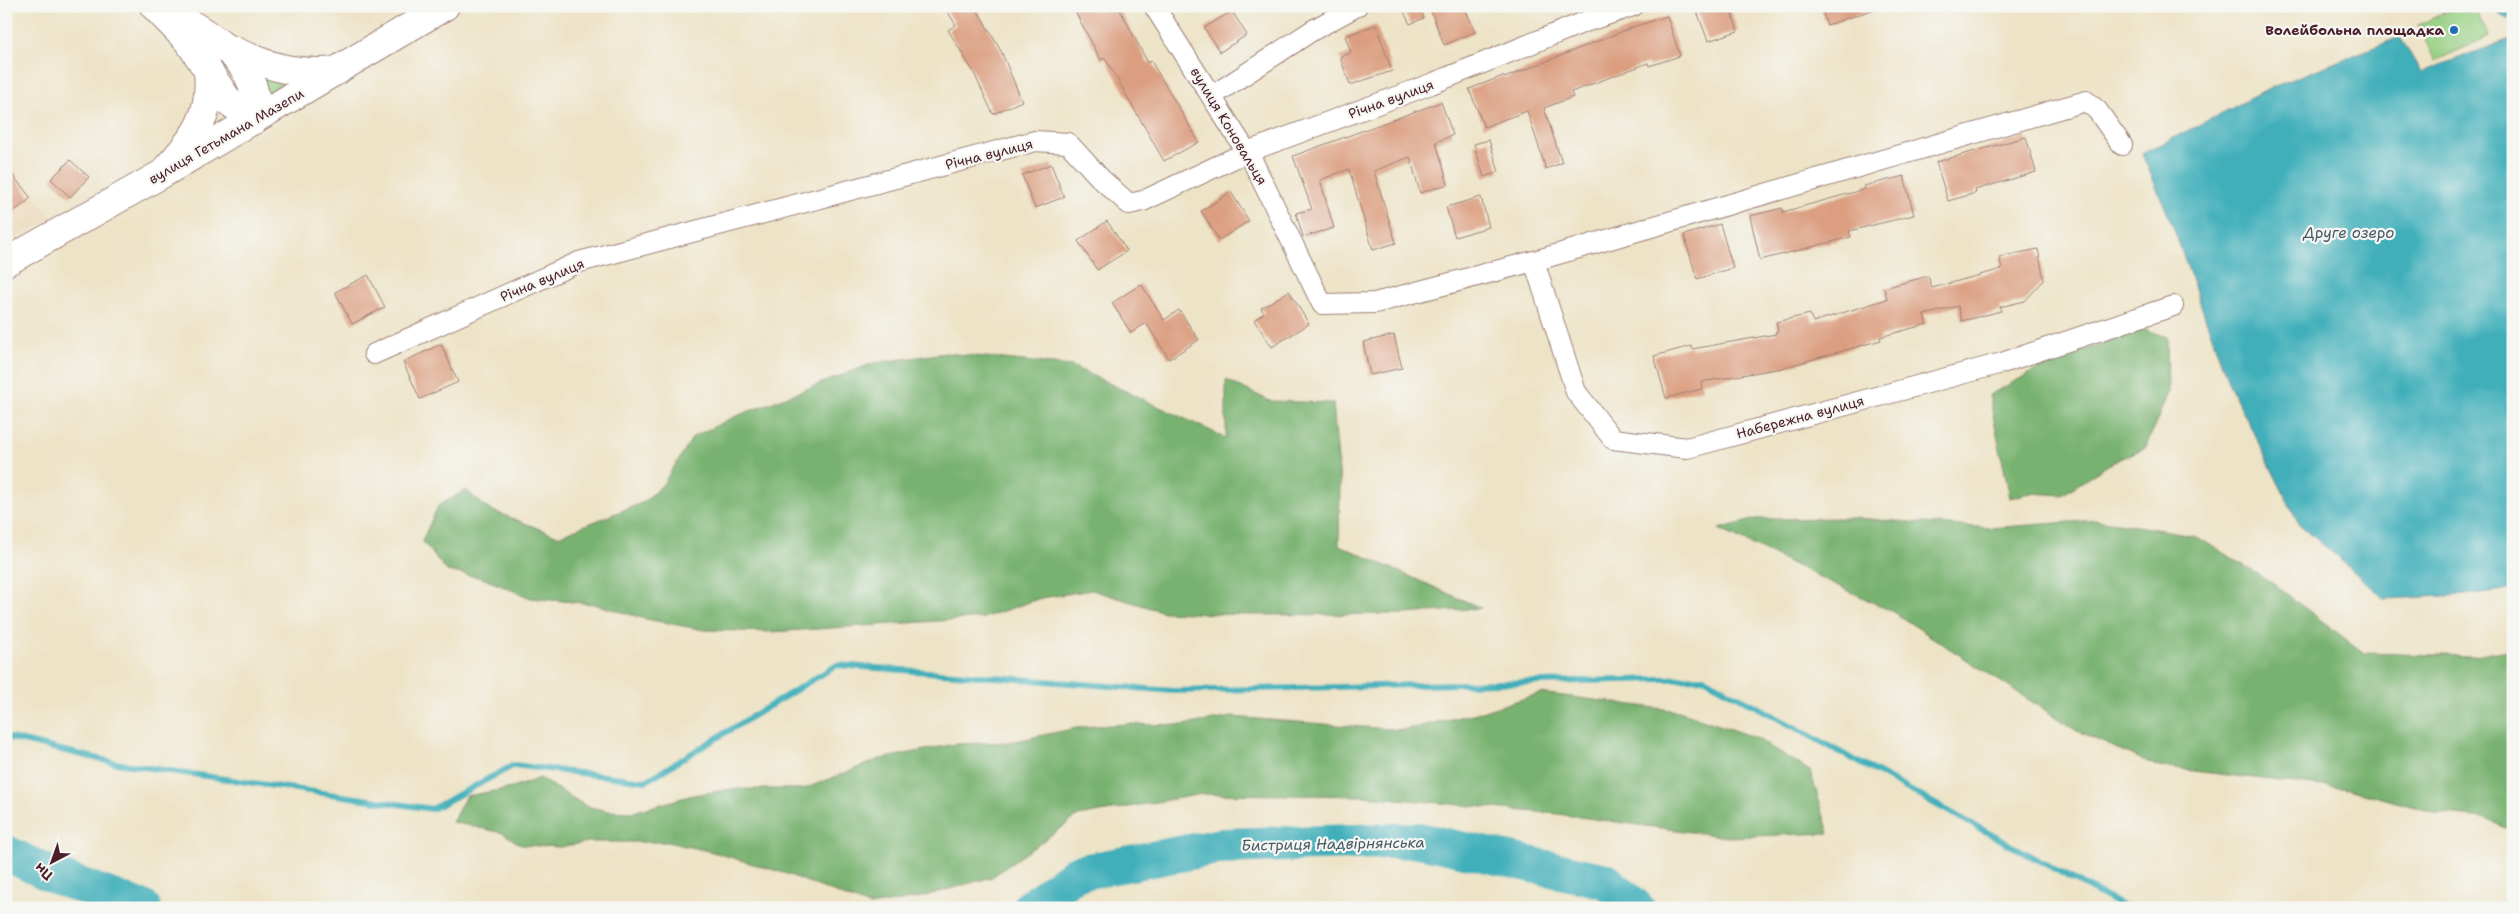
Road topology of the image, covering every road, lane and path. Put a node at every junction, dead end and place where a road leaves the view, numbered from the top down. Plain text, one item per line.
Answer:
1 (154, 6) edge
2 (160, 6) edge
3 (445, 6) edge
4 (1154, 6) edge
5 (1357, 6) edge
6 (1633, 6) edge
7 (228, 49) junction
8 (208, 71) junction
9 (337, 71) junction
10 (1212, 96) junction
11 (254, 120) junction
12 (2122, 145) dead end
13 (1247, 152) junction
14 (162, 174) junction
15 (1534, 261) junction
16 (6, 262) edge
17 (2173, 306) dead end
18 (374, 354) dead end

1 - 8 main road
2 - 7 main road
3 - 9 main road, вулиця Гетьмана Мазепи
4 - 10 street, вулиця Коновальця
5 - 10 street
6 - 13 street, Річна вулиця
7 - 9 main road
7 - 11 main road
8 - 11 main road
8 - 14 main road
9 - 11 main road, вулиця Гетьмана Мазепи
10 - 13 street, вулиця Коновальця
11 - 14 main road, вулиця Гетьмана Мазепи
12 - 15 street
13 - 15 street, вулиця Коновальця
13 - 18 street, Річна вулиця
14 - 16 main road, вулиця Гетьмана Мазепи
15 - 17 street, Набережна вулиця

